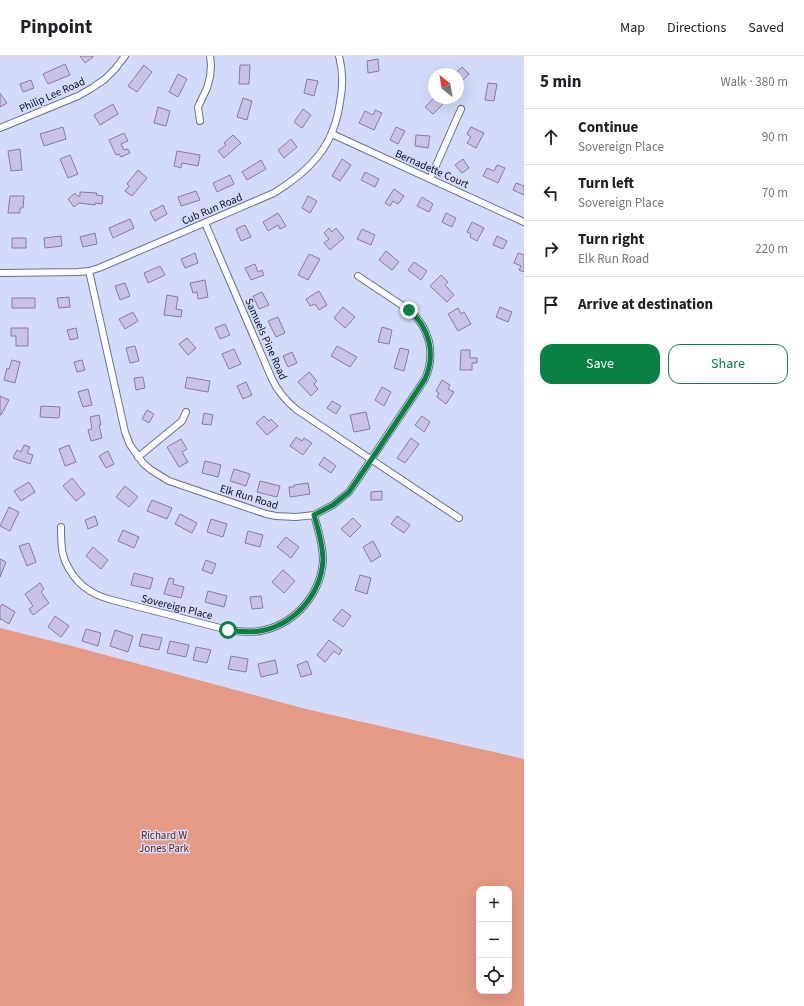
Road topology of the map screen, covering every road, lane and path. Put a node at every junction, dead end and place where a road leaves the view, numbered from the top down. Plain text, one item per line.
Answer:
1 (125, 56) edge
2 (210, 56) edge
3 (339, 56) edge
4 (461, 109) dead end
5 (200, 121) dead end
6 (0, 128) edge
7 (332, 134) junction
8 (430, 179) junction
9 (524, 222) edge
10 (205, 223) junction
11 (89, 271) junction
12 (0, 273) edge
13 (358, 276) dead end
14 (186, 412) dead end
15 (138, 457) junction
16 (371, 460) junction
17 (314, 515) junction
18 (459, 518) dead end
19 (61, 527) dead end

1 - 6 street, Philip Lee Road
2 - 5 street
3 - 7 street, Cub Run Road
4 - 8 street
7 - 8 street, Bernadette Court
7 - 10 street, Cub Run Road
8 - 9 street, Bernadette Court
10 - 11 street, Cub Run Road
10 - 16 street, Samuels Pine Road
11 - 12 street, Cub Run Road
11 - 15 street, Elk Run Road
13 - 16 street, Elk Run Road
14 - 15 street
15 - 17 street, Elk Run Road
16 - 17 street, Elk Run Road
16 - 18 street, Samuels Pine Road
17 - 19 street, Sovereign Place

